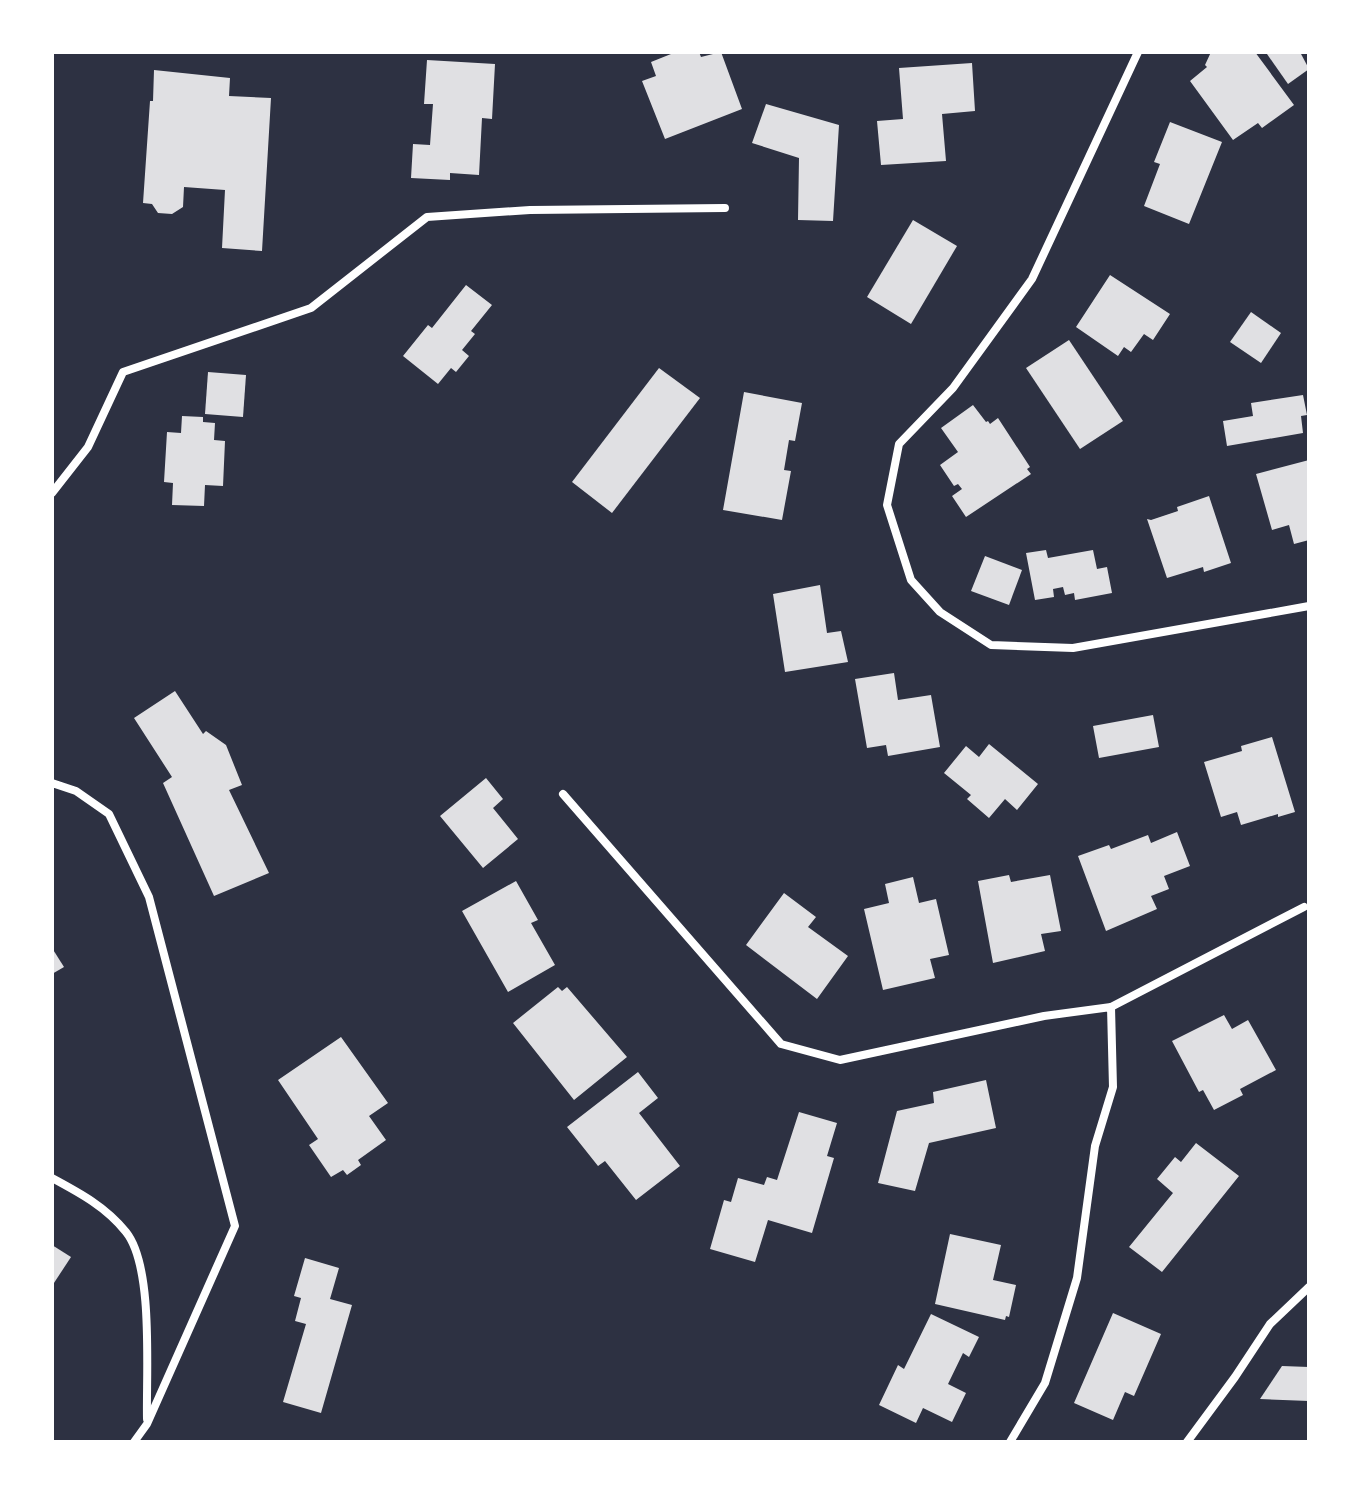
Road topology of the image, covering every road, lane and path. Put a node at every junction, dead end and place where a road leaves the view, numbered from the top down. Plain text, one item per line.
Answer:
1 (1138, 52) edge
2 (725, 208) dead end
3 (52, 493) edge
4 (1309, 606) edge
5 (52, 783) edge
6 (563, 794) dead end
7 (1304, 907) dead end
8 (1111, 1007) junction
9 (52, 1178) edge
10 (1309, 1287) edge
11 (147, 1424) junction
12 (134, 1442) edge
13 (1010, 1442) edge
14 (1187, 1442) edge

1 - 4 street
2 - 3 street
5 - 11 street
6 - 8 street
7 - 8 street
8 - 13 street
9 - 11 street
10 - 14 street
11 - 12 street

